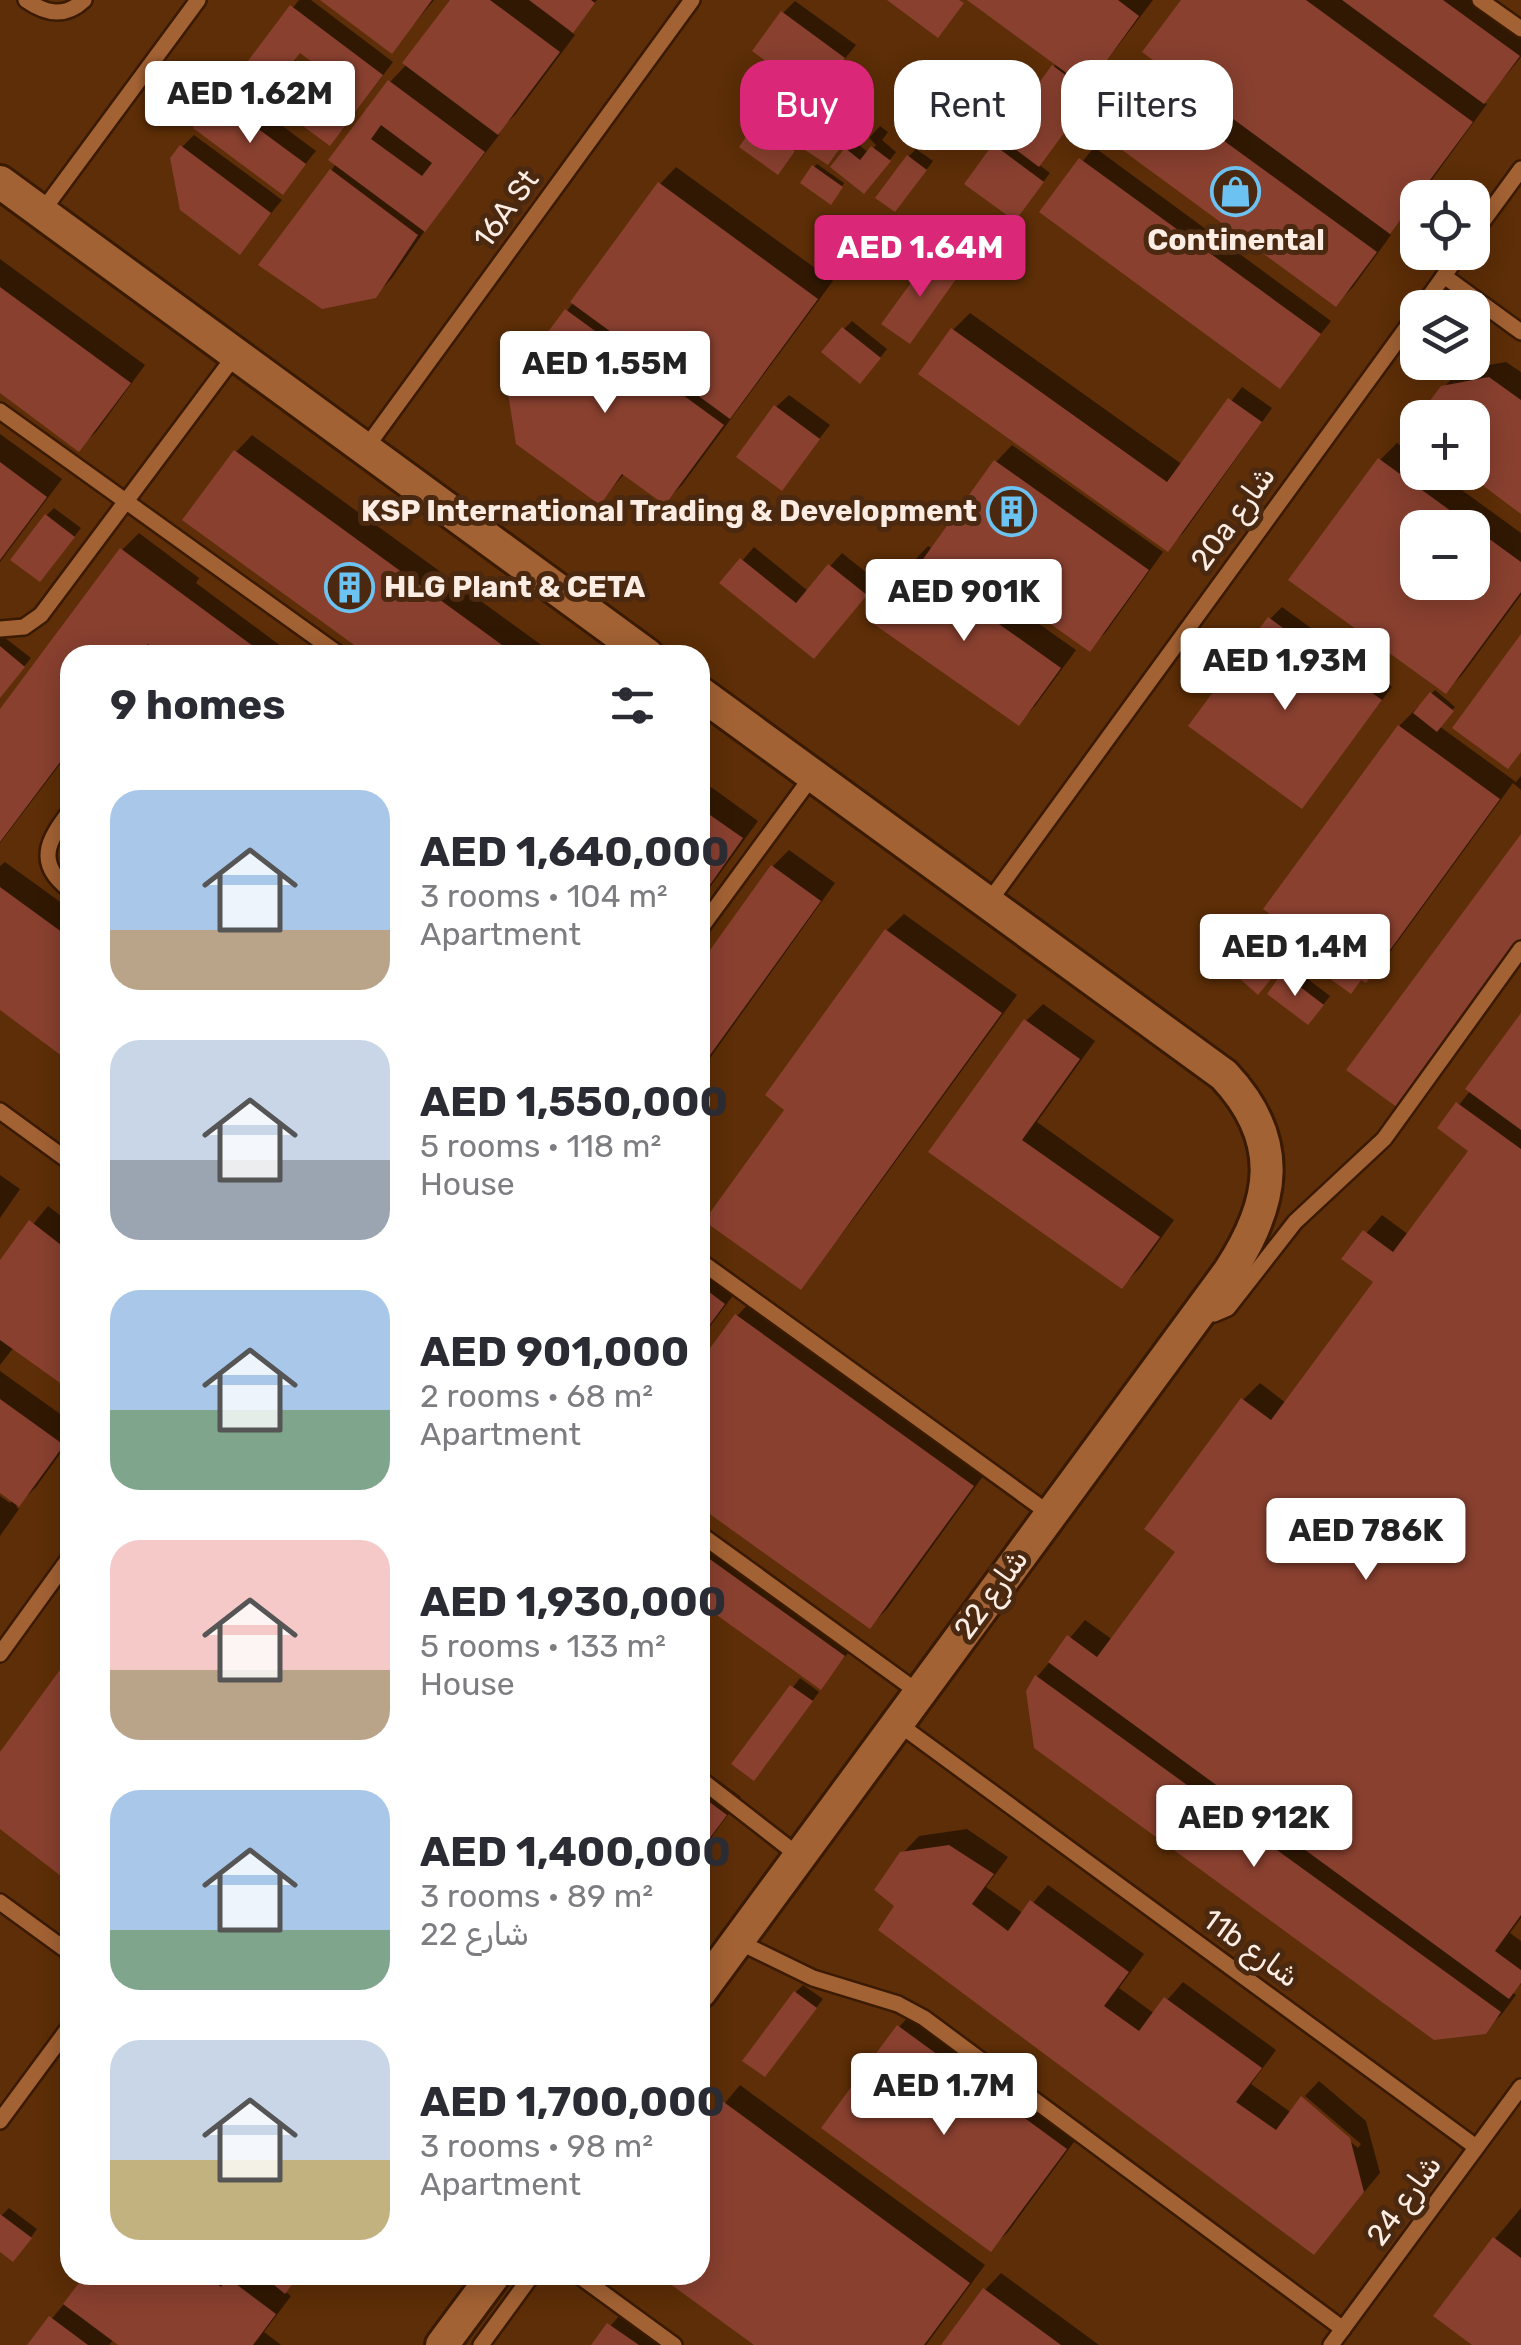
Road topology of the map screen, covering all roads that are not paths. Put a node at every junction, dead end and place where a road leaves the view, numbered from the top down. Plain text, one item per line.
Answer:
1 (26, 0) edge
2 (84, 0) edge
3 (198, 0) edge
4 (692, 0) edge
5 (1480, 0) edge
6 (1521, 29) edge
7 (1521, 169) edge
8 (0, 182) edge
9 (1490, 211) edge
10 (41, 213) junction
11 (1448, 270) edge
12 (1444, 276) junction
13 (1434, 290) edge
14 (1521, 332) edge
15 (1400, 336) edge
16 (236, 353) junction
17 (0, 411) edge
18 (365, 450) junction
19 (124, 501) junction
20 (0, 629) edge
21 (326, 645) edge
22 (633, 645) edge
23 (710, 700) edge
24 (812, 775) junction
25 (60, 824) edge
26 (60, 879) edge
27 (988, 903) junction
28 (710, 914) edge
29 (1521, 949) edge
30 (0, 1110) edge
31 (60, 1155) edge
32 (710, 1268) edge
33 (1199, 1312) junction
34 (1050, 1514) junction
35 (710, 1541) edge
36 (60, 1571) edge
37 (0, 1654) edge
38 (918, 1692) junction
39 (896, 1722) junction
40 (710, 1786) edge
41 (799, 1856) junction
42 (0, 1902) edge
43 (737, 1941) junction
44 (60, 1947) edge
45 (710, 1978) edge
46 (60, 2040) edge
47 (1521, 2087) edge
48 (0, 2121) edge
49 (1476, 2147) junction
50 (487, 2285) edge
51 (525, 2285) edge
52 (592, 2285) edge
53 (1344, 2328) junction
54 (442, 2345) edge
55 (481, 2345) edge
56 (674, 2345) edge
57 (1331, 2345) edge

1 - 2 lane
3 - 10 lane
4 - 18 lane, 16A St
5 - 6 lane
7 - 9 lane
8 - 10 street
10 - 16 street
11 - 12 lane, 20a شارع
12 - 13 lane, 20a شارع
12 - 14 lane
15 - 27 lane, 20a شارع
16 - 18 street
16 - 19 lane
17 - 19 lane
18 - 22 street
19 - 20 lane
19 - 21 lane
23 - 24 street
24 - 27 street
24 - 28 lane
25 - 26 lane
27 - 33 street, شارع 22
29 - 33 lane
30 - 31 lane
32 - 34 lane
33 - 34 street, شارع 22
34 - 38 street, شارع 22
35 - 38 lane
36 - 37 lane
38 - 39 street, شارع 22
39 - 41 street, شارع 22
39 - 49 lane, 11b شارع
40 - 41 lane
41 - 43 street, شارع 22
42 - 44 lane
43 - 45 street, شارع 22
43 - 53 lane
46 - 48 lane
47 - 49 lane, شارع 24
49 - 53 lane, شارع 24
50 - 54 street
51 - 55 lane
52 - 56 lane
53 - 57 lane, شارع 24

